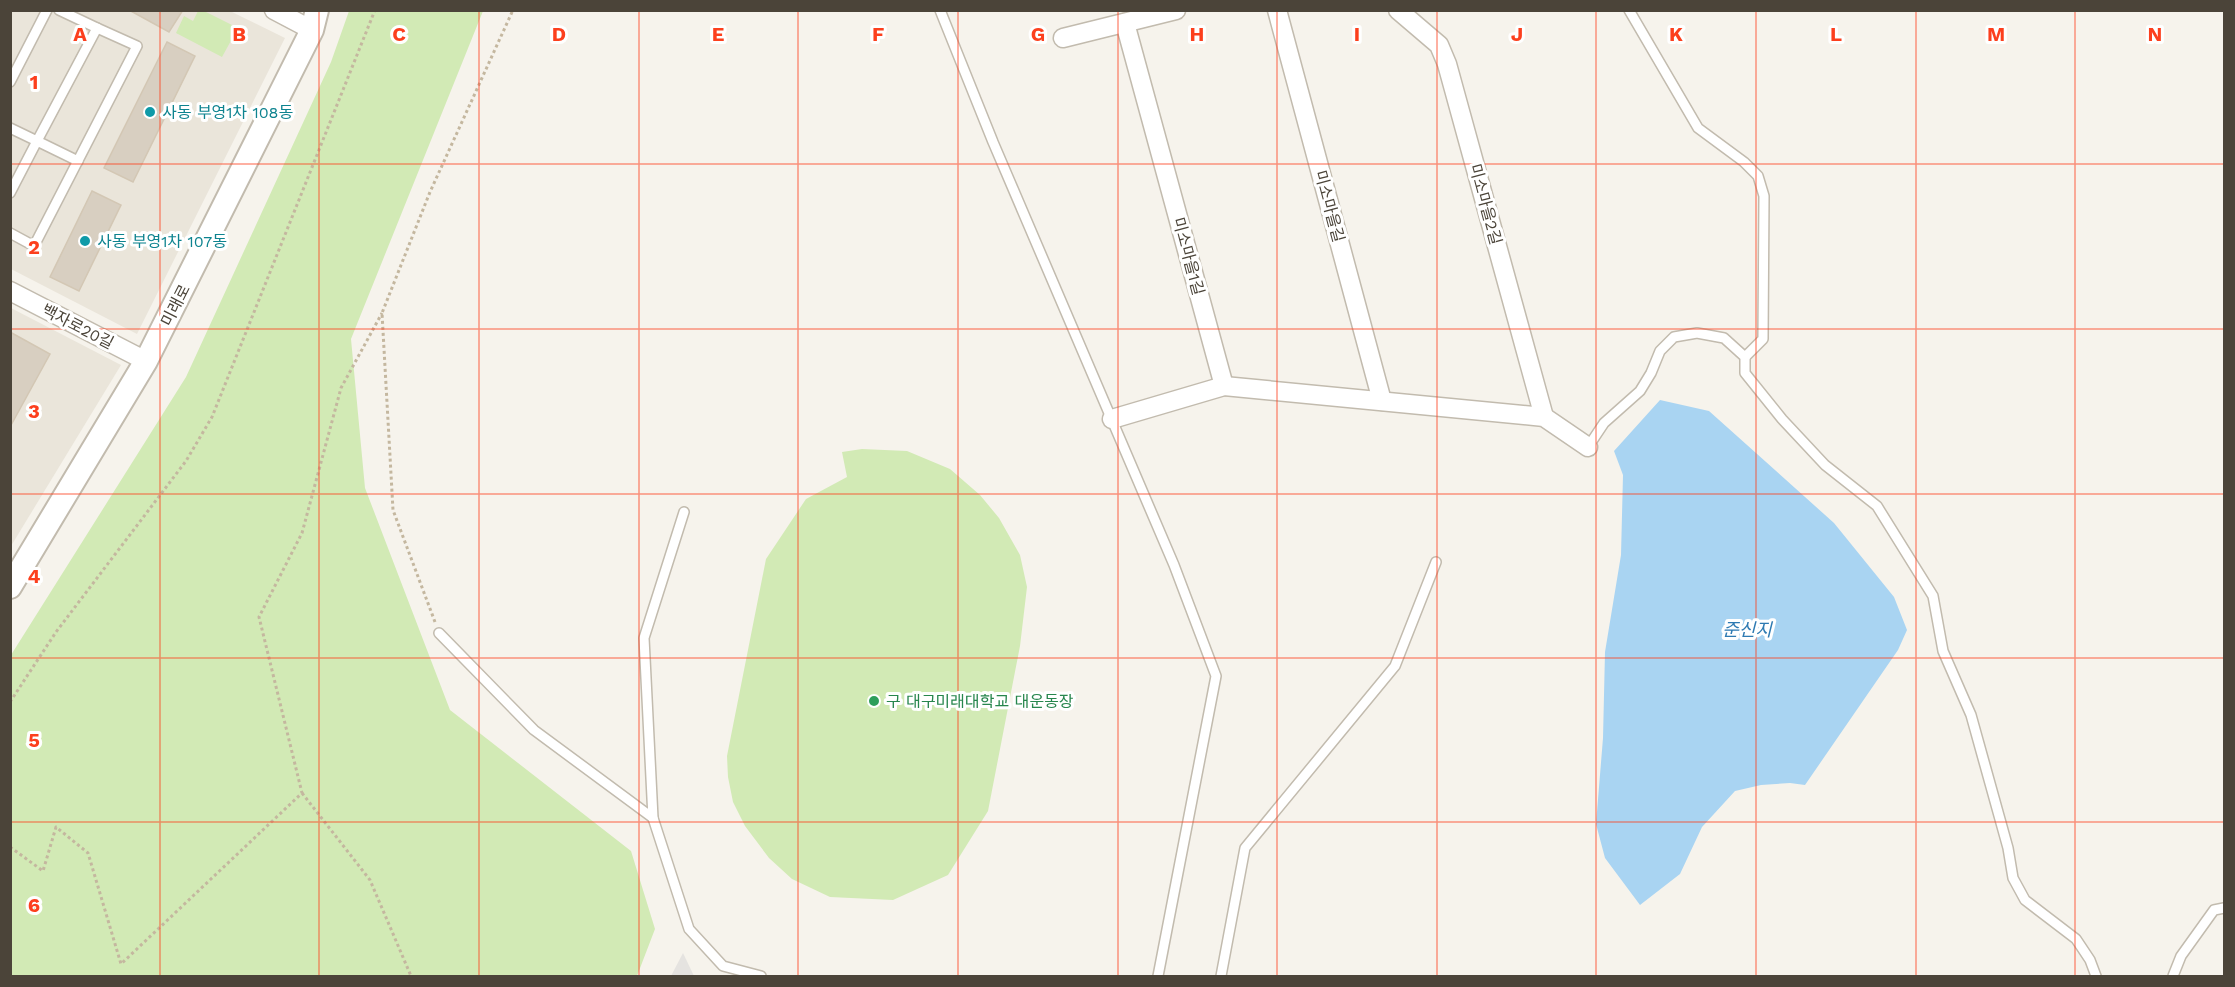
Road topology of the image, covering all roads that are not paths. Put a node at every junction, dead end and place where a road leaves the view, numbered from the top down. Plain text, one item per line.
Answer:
1 (47, 10) edge
2 (59, 10) edge
3 (274, 10) edge
4 (940, 10) edge
5 (1176, 10) edge
6 (1277, 10) edge
7 (1398, 10) edge
8 (1629, 10) edge
9 (314, 20) edge
10 (1125, 23) junction
11 (97, 28) junction
12 (1063, 38) dead end
13 (10, 82) edge
14 (10, 128) edge
15 (38, 141) junction
16 (78, 161) junction
17 (10, 193) edge
18 (10, 233) edge
19 (10, 291) edge
20 (1745, 357) junction
21 (147, 361) junction
22 (1224, 386) junction
23 (1382, 401) junction
24 (1544, 417) junction
25 (1112, 419) junction
26 (1588, 447) joint
27 (684, 512) dead end
28 (1436, 562) dead end
29 (10, 587) edge
30 (439, 633) road end
31 (653, 818) junction
32 (2224, 908) edge
33 (761, 976) edge
34 (1158, 976) edge
35 (1221, 976) edge
36 (2096, 976) edge
37 (2173, 976) edge

1 - 13 lane
2 - 11 lane
3 - 9 street
4 - 25 lane
5 - 10 street
6 - 23 street, 미소마을길
7 - 24 street, 미소마을2길
8 - 20 lane
9 - 21 street, 미래로
10 - 12 street
10 - 22 street, 미소마을1길
11 - 15 lane
11 - 16 lane
14 - 15 lane
15 - 16 lane
15 - 17 lane
16 - 18 lane
19 - 21 street, 백자로20길
20 - 26 lane
20 - 36 lane
21 - 29 street, 미래로
22 - 23 street
22 - 25 street
23 - 24 street
24 - 26 street
25 - 34 lane
27 - 31 lane
28 - 35 lane
30 - 31 lane
31 - 33 lane
32 - 37 lane

